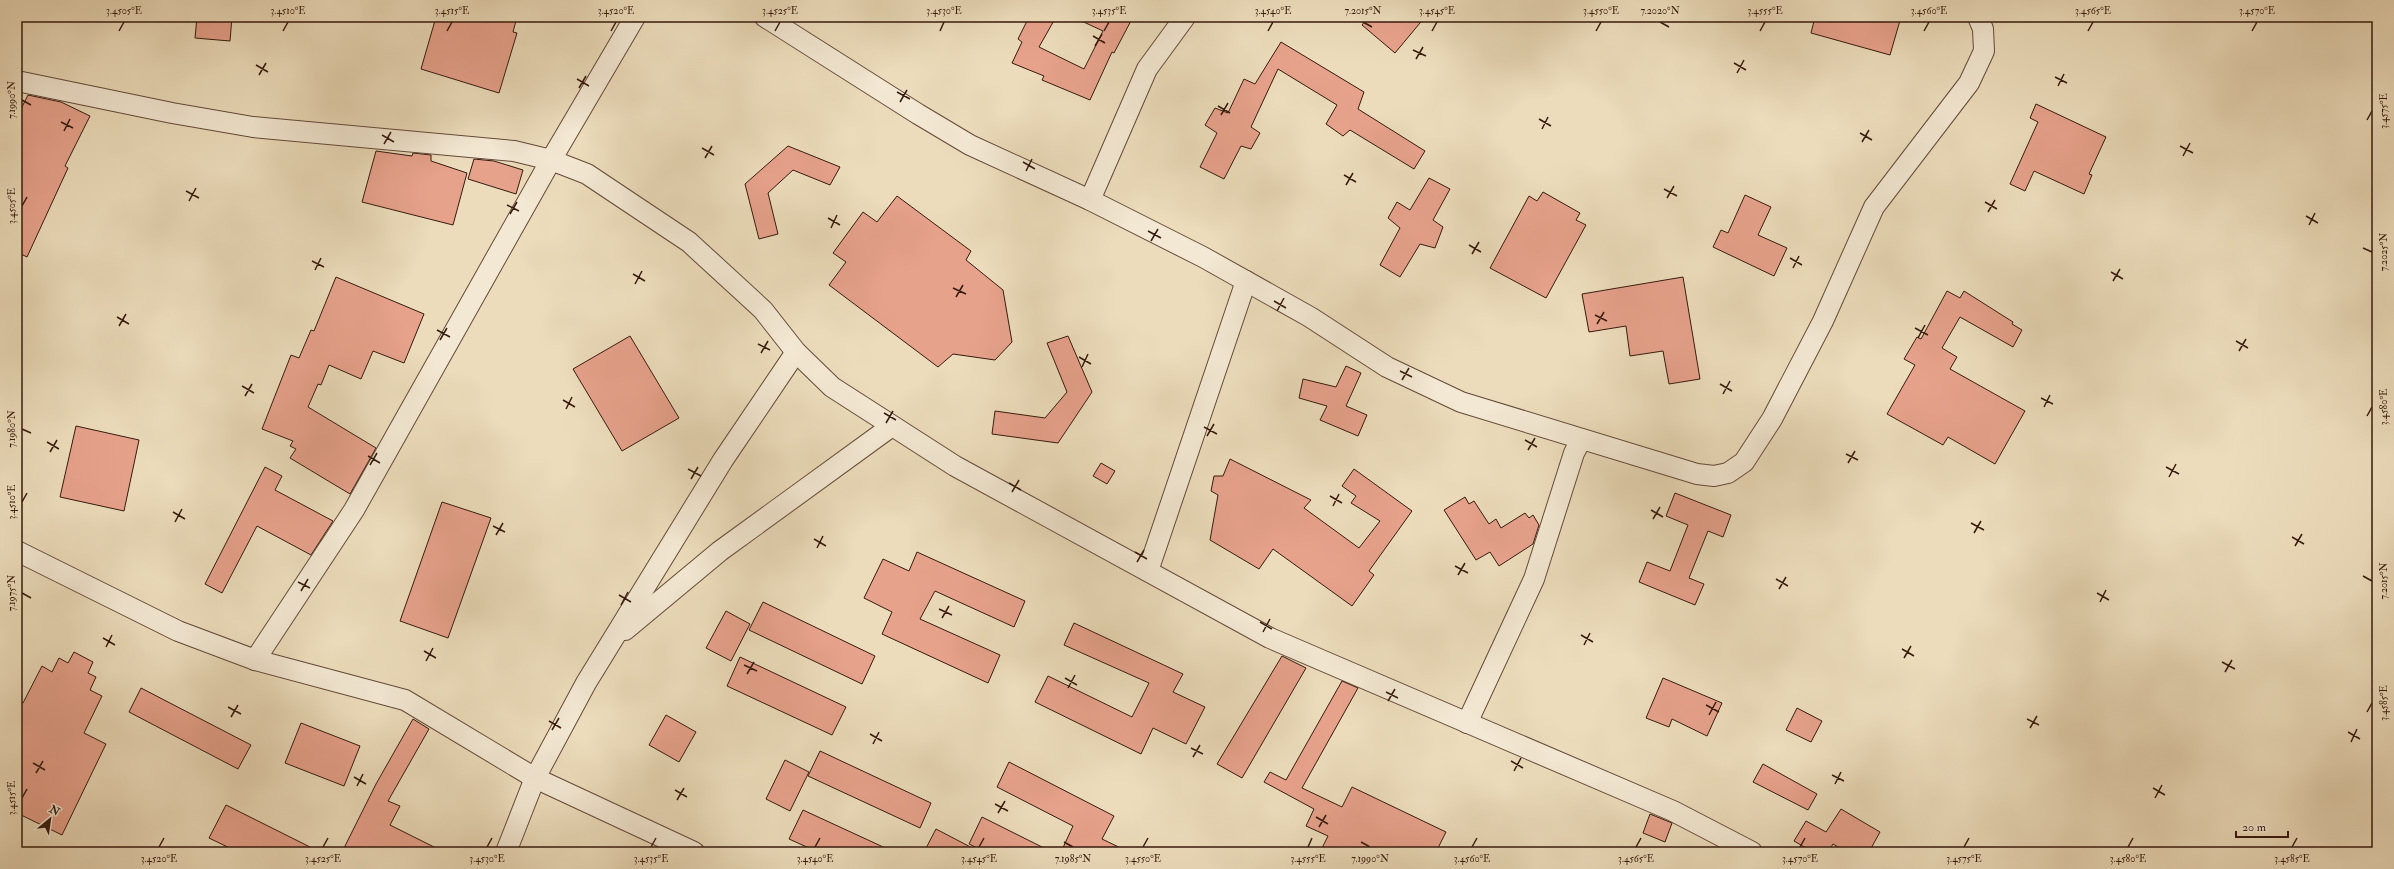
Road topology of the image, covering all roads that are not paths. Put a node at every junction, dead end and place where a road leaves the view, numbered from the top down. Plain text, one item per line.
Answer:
1 (635, 17) edge
2 (765, 17) edge
3 (1186, 17) edge
4 (1978, 17) edge
5 (17, 81) edge
6 (551, 160) junction
7 (1090, 200) junction
8 (1246, 281) junction
9 (796, 352) junction
10 (892, 426) junction
11 (1581, 440) junction
12 (17, 551) edge
13 (1148, 571) junction
14 (613, 640) junction
15 (255, 660) junction
16 (1467, 723) junction
17 (535, 778) junction
18 (506, 852) edge
19 (694, 852) edge
20 (1752, 852) edge

1 - 6 street
2 - 7 street
3 - 7 street
4 - 11 street
5 - 6 street
6 - 9 street
6 - 15 street
7 - 8 street
8 - 11 street
8 - 13 street
9 - 10 street
9 - 14 street
10 - 13 street
10 - 14 street
11 - 16 street
12 - 15 street
13 - 16 street
14 - 17 street
15 - 17 street
16 - 20 street
17 - 18 street
17 - 19 street

